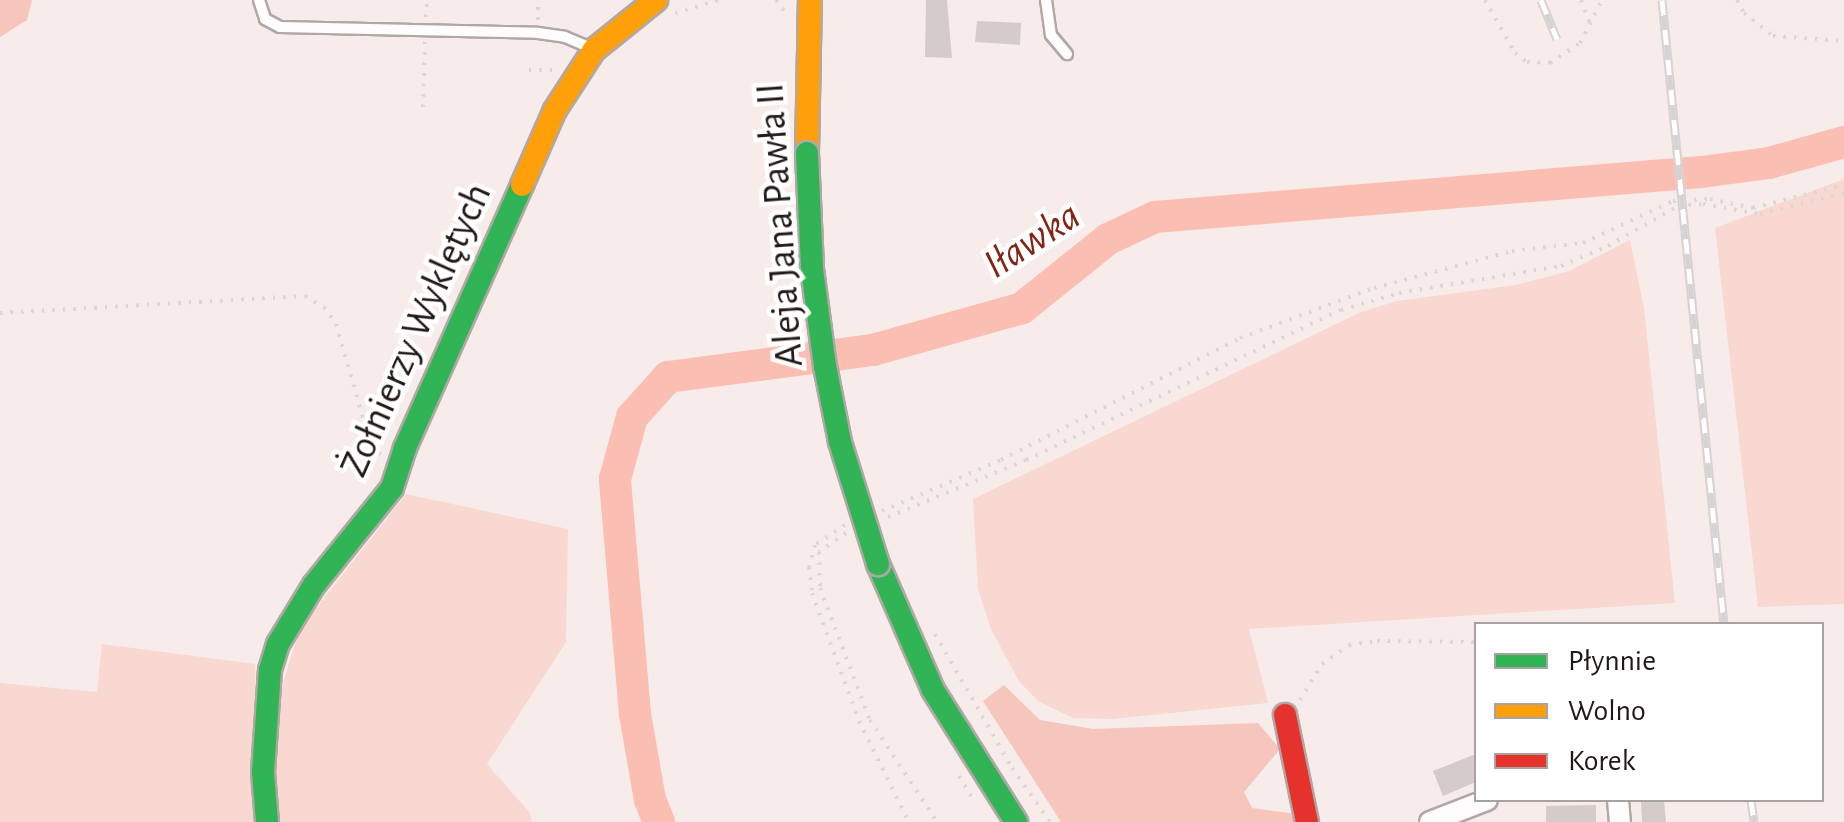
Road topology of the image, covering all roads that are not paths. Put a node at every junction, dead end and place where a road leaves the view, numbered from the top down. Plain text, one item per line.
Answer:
1 (259, 0) edge
2 (656, 0) edge
3 (810, 0) edge
4 (1046, 0) edge
5 (594, 50) junction
6 (1067, 54) dead end
7 (1285, 715) dead end
8 (1481, 802) edge
9 (267, 822) edge
10 (1016, 822) edge
11 (1307, 822) edge
12 (1430, 822) edge

1 - 5 lane
2 - 5 street, Żołnierzy Wyklętych
3 - 10 street, Aleja Jana Pawła II, bridge
4 - 6 lane
5 - 9 street, Żołnierzy Wyklętych
7 - 11 street
8 - 12 street

